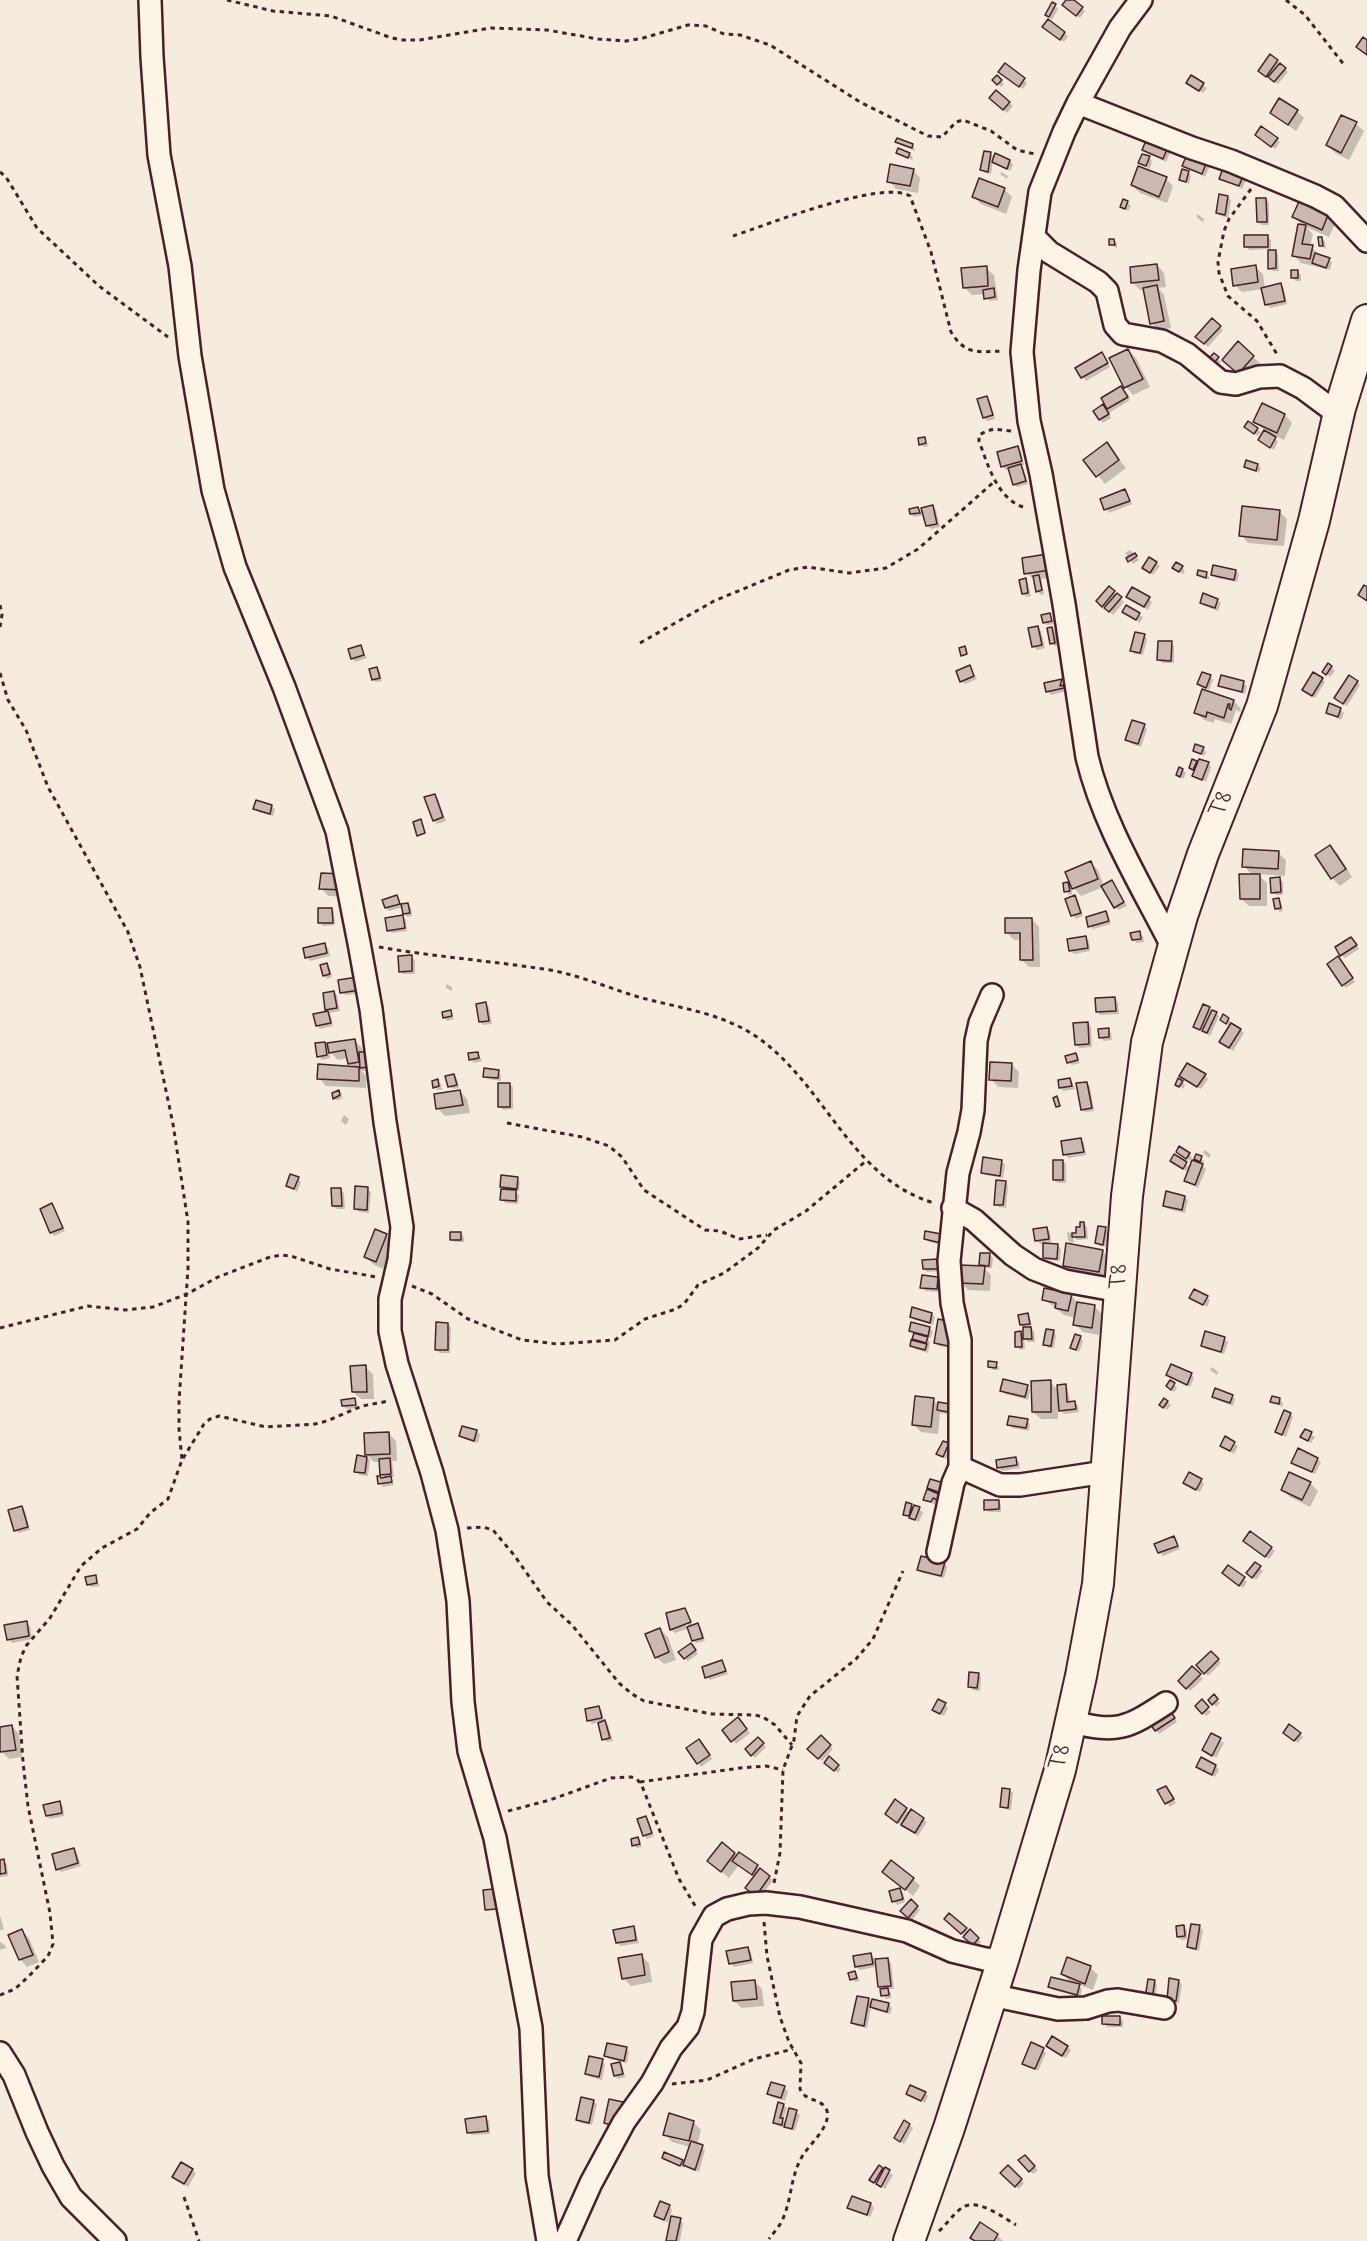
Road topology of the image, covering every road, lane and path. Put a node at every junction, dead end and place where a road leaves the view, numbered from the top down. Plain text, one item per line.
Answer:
1 (150, 0) edge
2 (227, 0) edge
3 (1141, 0) edge
4 (1286, 0) edge
5 (1345, 66) dead end
6 (1078, 103) junction
7 (1054, 155) junction
8 (0, 172) edge
9 (1265, 175) junction
10 (733, 236) dead end
11 (1034, 237) junction
12 (1367, 241) edge
13 (1367, 320) edge
14 (1022, 352) junction
15 (190, 356) junction
16 (1291, 382) junction
17 (1338, 414) junction
18 (1031, 429) junction
19 (995, 481) junction
20 (1046, 502) junction
21 (0, 605) edge
22 (0, 627) edge
23 (640, 643) dead end
24 (0, 672) edge
25 (359, 943) junction
26 (1173, 946) junction
27 (992, 995) dead end
28 (507, 1123) dead end
29 (866, 1161) junction
30 (953, 1208) junction
31 (769, 1234) junction
32 (394, 1279) junction
33 (1120, 1291) junction
34 (187, 1294) junction
35 (0, 1328) edge
36 (407, 1395) junction
37 (182, 1460) junction
38 (960, 1467) junction
39 (1106, 1472) junction
40 (447, 1530) junction
41 (938, 1552) dead end
42 (903, 1571) dead end
43 (1166, 1703) dead end
44 (1071, 1722) junction
45 (792, 1745) junction
46 (783, 1770) junction
47 (640, 1782) junction
48 (488, 1815) junction
49 (766, 1903) junction
50 (708, 1925) junction
51 (1003, 1960) junction
52 (0, 1995) edge
53 (991, 1995) junction
54 (1164, 2008) dead end
55 (793, 2049) junction
56 (0, 2053) edge
57 (652, 2083) junction
58 (184, 2197) dead end
59 (1016, 2225) dead end
60 (922, 2238) edge
61 (769, 2239) dead end
62 (115, 2241) edge
63 (199, 2241) edge
64 (548, 2241) edge
65 (565, 2241) edge

1 - 15 street
2 - 7 path
3 - 6 street
4 - 5 path
6 - 7 street
6 - 9 street
7 - 11 street
8 - 15 path
9 - 12 street
9 - 16 path
10 - 14 path
11 - 14 street
11 - 16 street
13 - 17 street, T8
14 - 18 street
15 - 25 street
16 - 17 street
17 - 26 street, T8
18 - 19 path
18 - 20 street
19 - 20 path
19 - 23 path
20 - 26 street
21 - 22 path
24 - 34 path
25 - 29 path
25 - 32 street
26 - 33 street, T8
27 - 30 street
28 - 31 path
29 - 30 path
29 - 31 path
30 - 33 street
30 - 38 street
31 - 32 path
32 - 34 path
32 - 36 street
33 - 39 street, T8
34 - 35 path
34 - 37 path
36 - 37 path
36 - 40 street
37 - 52 path
38 - 39 street
38 - 41 street
39 - 44 street, T8
40 - 45 path
40 - 48 street
42 - 45 path
43 - 44 street
44 - 51 street, T8
45 - 46 path
46 - 47 path
46 - 49 path
47 - 48 path
47 - 50 path
48 - 64 street
49 - 50 street
49 - 51 street
49 - 55 path
50 - 57 street
51 - 53 street, T8
53 - 54 street
53 - 60 street, T8
55 - 57 path
55 - 61 path
56 - 62 street
57 - 65 street
58 - 63 path
59 - 60 path

